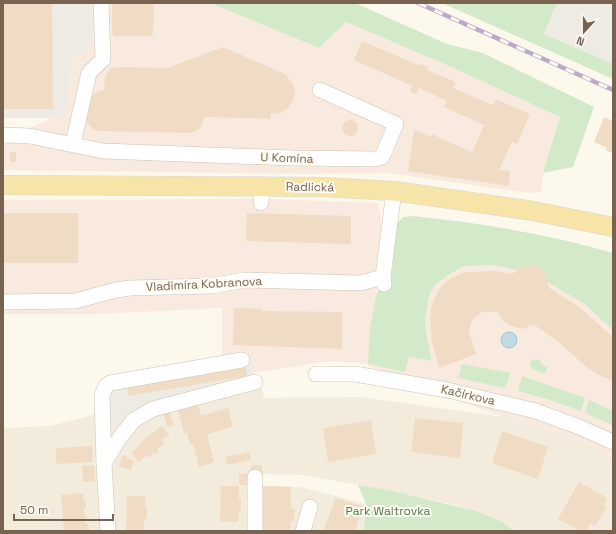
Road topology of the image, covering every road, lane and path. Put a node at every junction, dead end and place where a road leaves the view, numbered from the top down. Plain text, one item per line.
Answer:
1 (101, 3) edge
2 (320, 90) dead end
3 (3, 136) edge
4 (73, 144) junction
5 (3, 185) edge
6 (394, 190) junction
7 (613, 227) edge
8 (3, 302) edge
9 (242, 360) dead end
10 (316, 374) dead end
11 (255, 382) dead end
12 (613, 442) edge
13 (104, 463) junction
14 (255, 478) dead end
15 (310, 507) dead end
16 (108, 531) edge
17 (255, 531) edge
18 (303, 531) edge

1 - 4 street
2 - 4 street, U Komína
3 - 4 street, U Komína
5 - 6 main road, Radlická
6 - 7 main road, Radlická
6 - 8 street, Vladimíra Kobranova
9 - 13 street
10 - 12 street, Kačírkova
11 - 13 street
13 - 16 street
14 - 17 street
15 - 18 street

